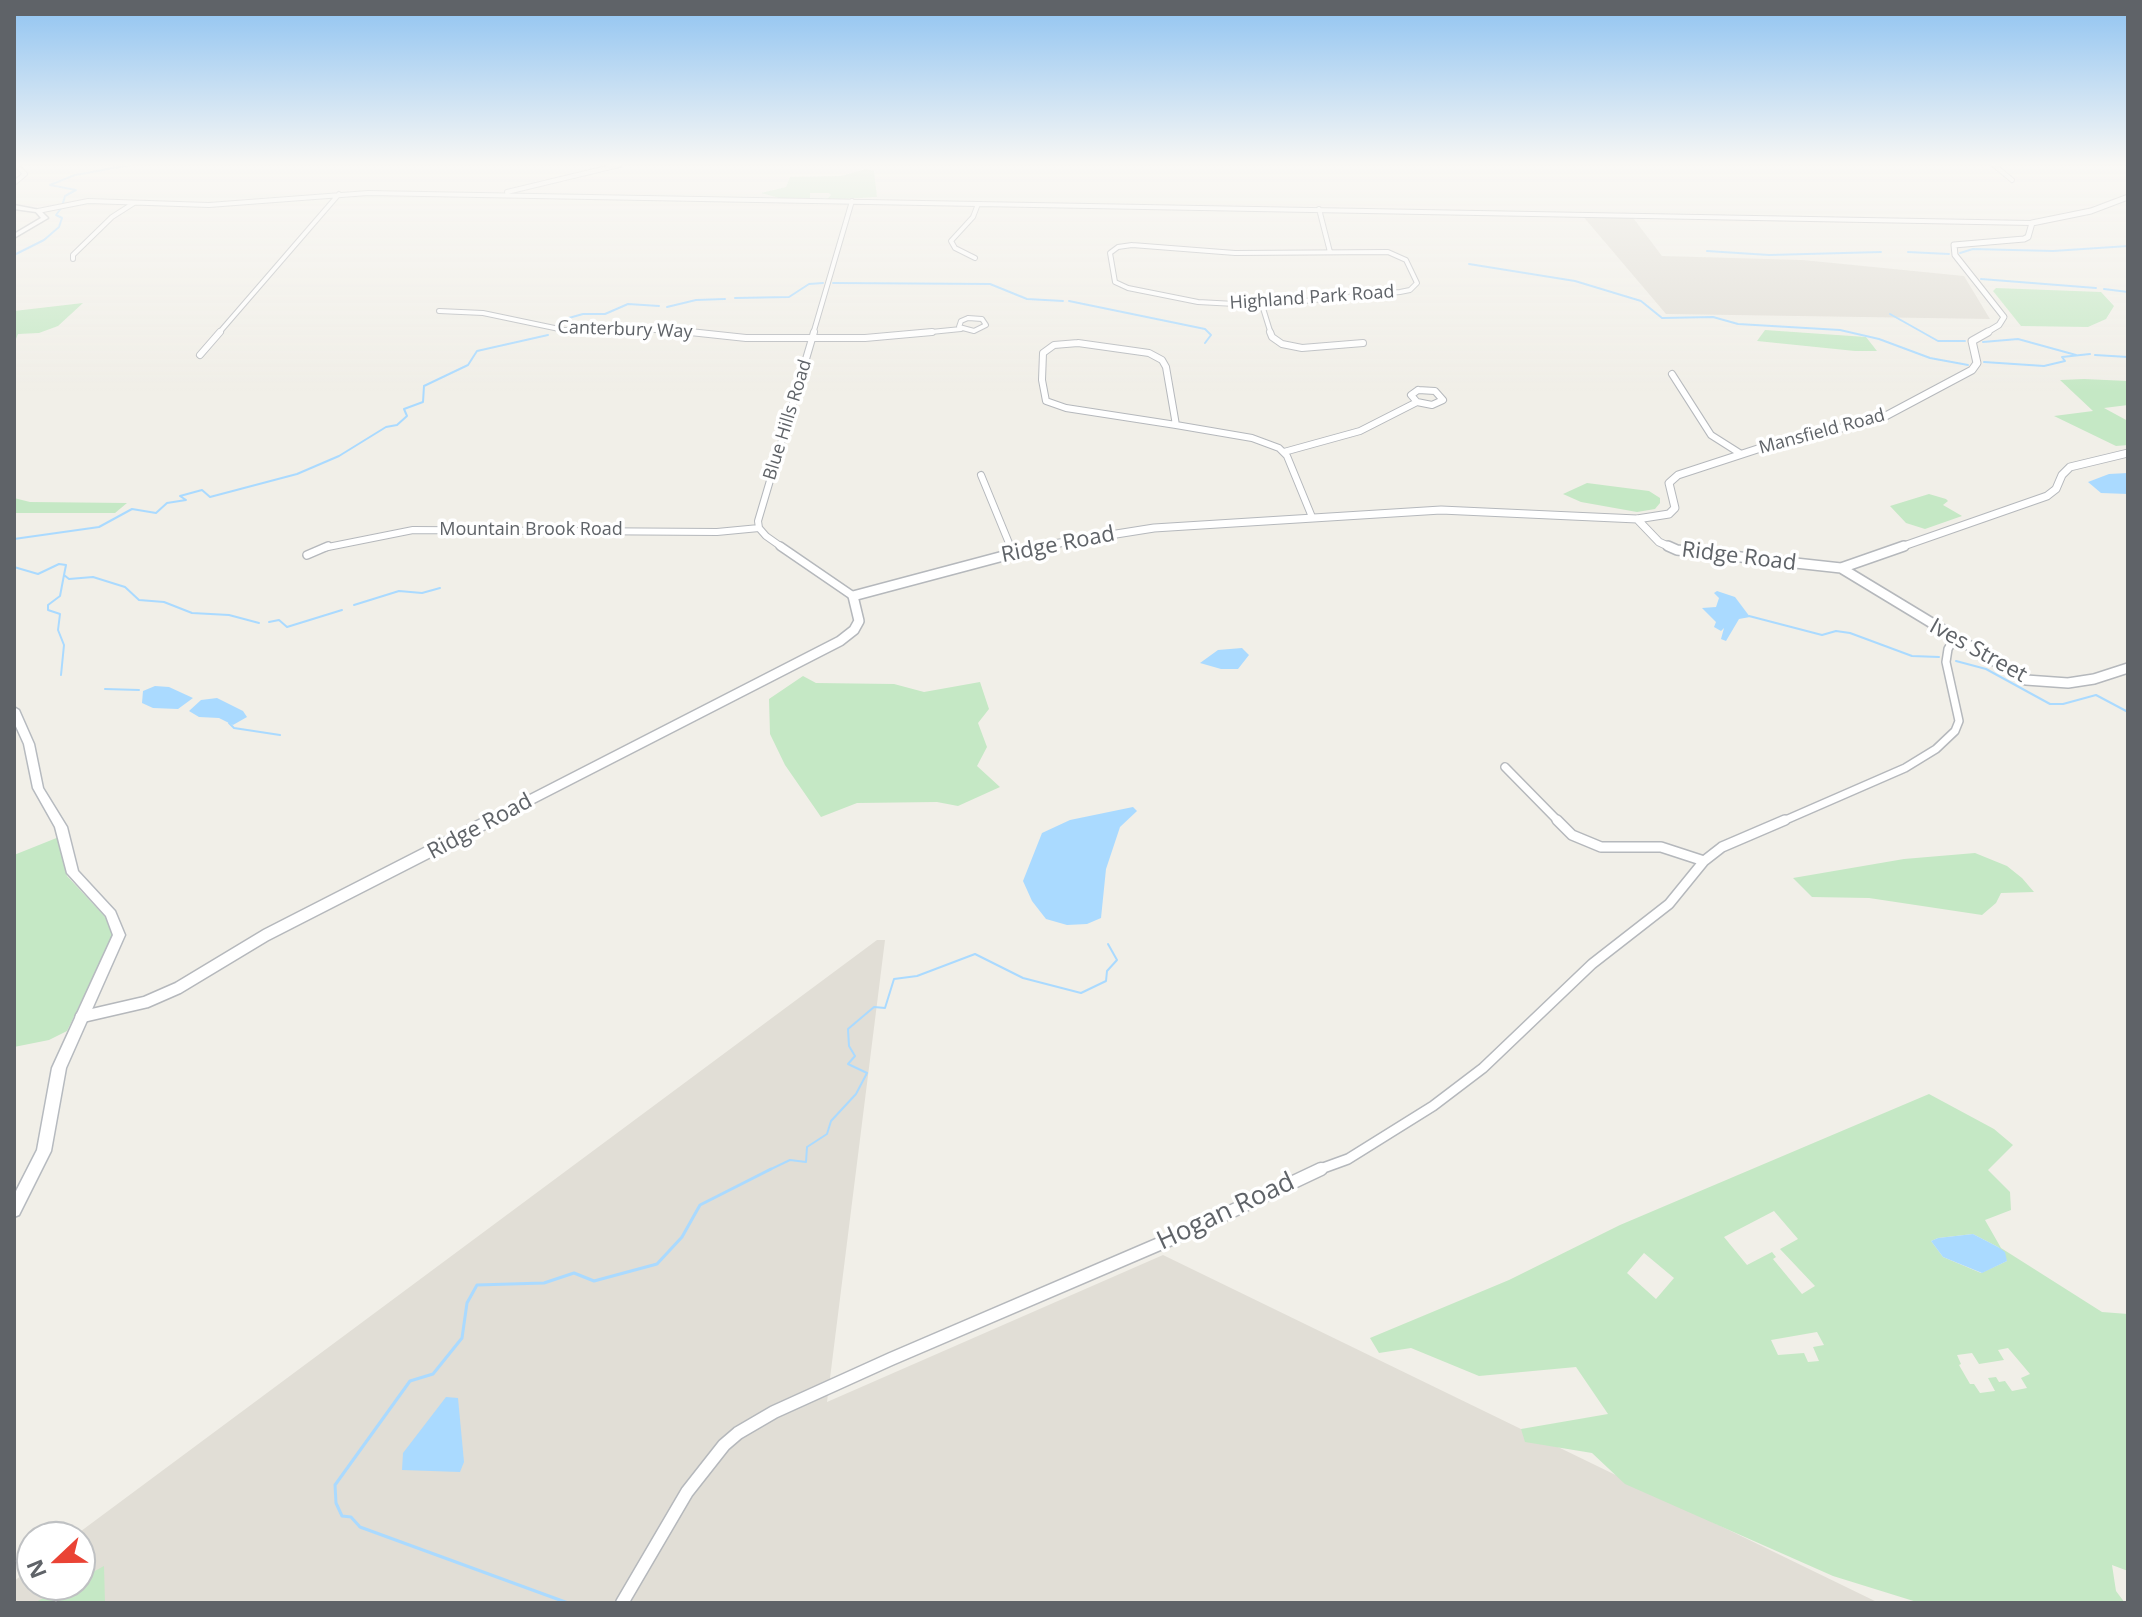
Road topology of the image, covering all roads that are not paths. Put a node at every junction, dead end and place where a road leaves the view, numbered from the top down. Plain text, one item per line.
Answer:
1 (88, 240) edge
2 (299, 240) edge
3 (840, 240) edge
4 (951, 240) edge
5 (1327, 240) edge
6 (2001, 240) edge
7 (1330, 252) junction
8 (975, 258) dead end
9 (73, 259) dead end
10 (1262, 305) junction
11 (439, 311) dead end
12 (961, 329) junction
13 (812, 338) junction
14 (1363, 343) dead end
15 (200, 355) dead end
16 (1672, 374) dead end
17 (1417, 402) junction
18 (1176, 425) junction
19 (1284, 452) junction
20 (2128, 453) edge
21 (1741, 454) junction
22 (981, 475) dead end
23 (1312, 517) junction
24 (1637, 519) junction
25 (759, 528) junction
26 (1013, 552) junction
27 (307, 555) dead end
28 (1841, 568) junction
29 (853, 596) junction
30 (1955, 637) junction
31 (2128, 668) edge
32 (14, 710) edge
33 (1505, 767) dead end
34 (1704, 861) junction
35 (81, 1017) junction
36 (14, 1210) edge
37 (622, 1603) edge

1 - 9 street
2 - 15 street
3 - 13 street, Blue Hills Road
4 - 8 street
5 - 7 street
6 - 21 street, Mansfield Road
7 - 10 street, Highland Park Road
7 - 10 street, Highland Park Road
10 - 14 street
11 - 13 street, Canterbury Way
12 - 12 street, Canterbury Way
12 - 13 street, Canterbury Way
13 - 25 street, Blue Hills Road
16 - 21 street
17 - 17 street
17 - 19 street
18 - 18 street
18 - 19 street
19 - 23 street
20 - 28 street, Ridge Road
21 - 24 street, Mansfield Road
22 - 26 street
23 - 24 street, Ridge Road
23 - 26 street, Ridge Road
24 - 28 street, Ridge Road
25 - 27 street, Mountain Brook Road
25 - 29 street
26 - 29 street, Ridge Road
28 - 30 street, Ives Street
29 - 35 street, Ridge Road
30 - 31 street, Ives Street
30 - 34 street, Hogan Road
32 - 35 main road
33 - 34 street
34 - 37 street, Hogan Road
35 - 36 main road

